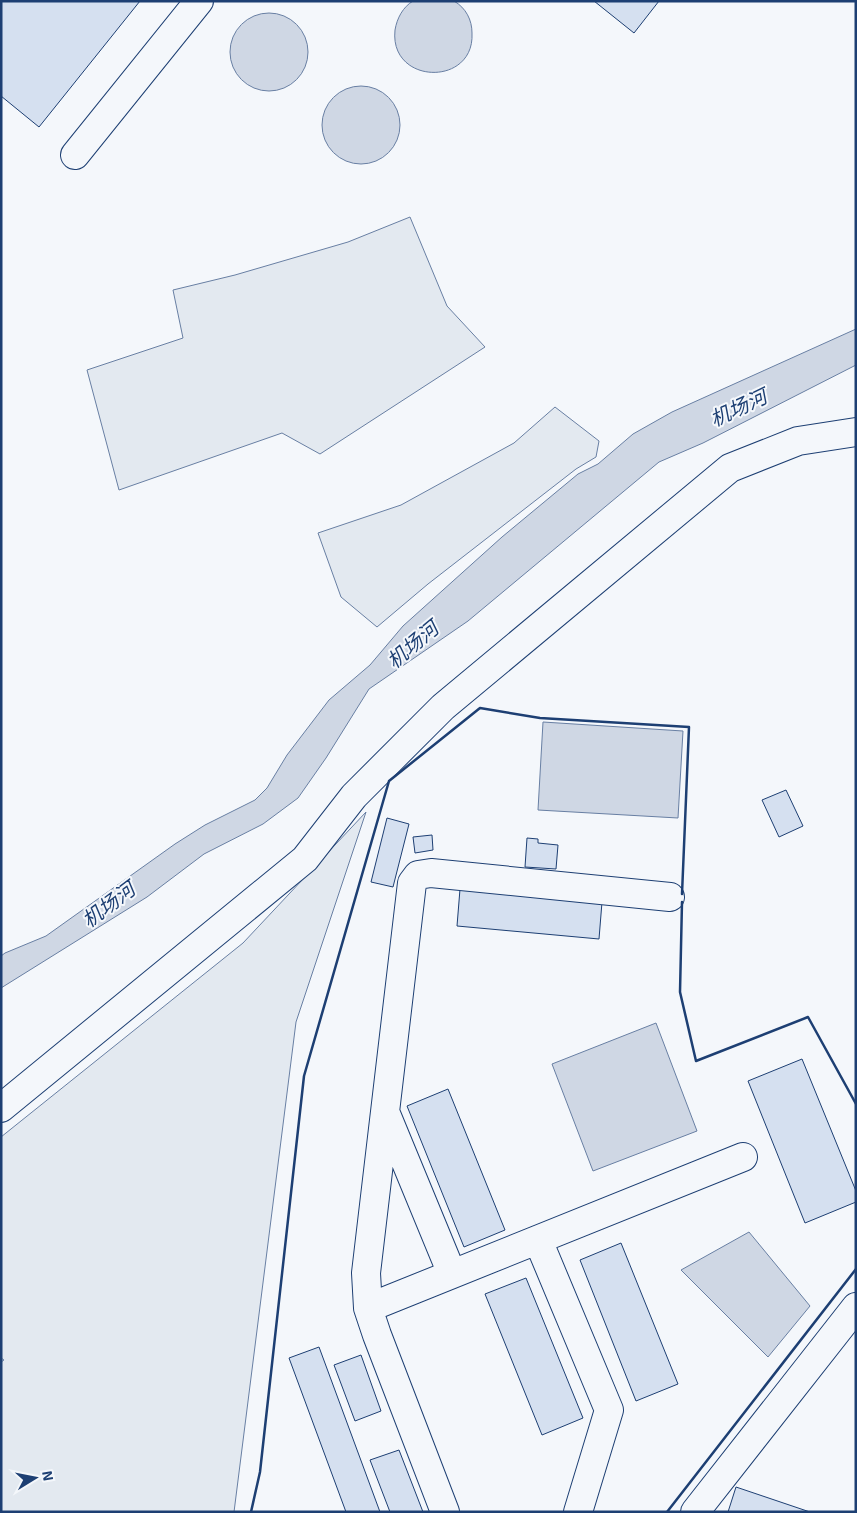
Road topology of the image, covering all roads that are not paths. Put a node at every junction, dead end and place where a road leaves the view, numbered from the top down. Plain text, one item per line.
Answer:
1 (199, 1) edge
2 (75, 155) dead end
3 (856, 432) edge
4 (670, 897) dead end
5 (1, 1108) edge
6 (385, 1113) junction
7 (743, 1157) dead end
8 (538, 1240) junction
9 (452, 1274) junction
10 (856, 1307) edge
11 (368, 1308) junction
12 (445, 1512) edge
13 (578, 1512) edge
14 (695, 1512) edge

1 - 2 street
3 - 5 street
4 - 6 street
6 - 9 street
6 - 11 street
7 - 8 street
8 - 9 street
8 - 13 street
9 - 11 street
10 - 14 street
11 - 12 street

